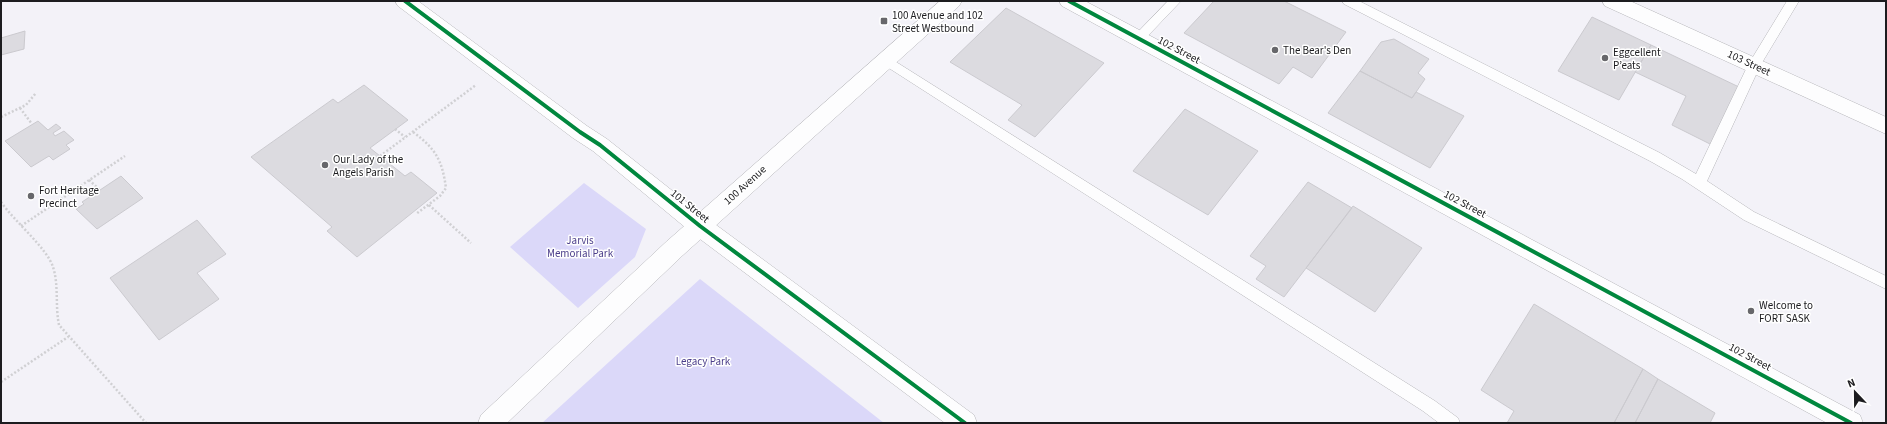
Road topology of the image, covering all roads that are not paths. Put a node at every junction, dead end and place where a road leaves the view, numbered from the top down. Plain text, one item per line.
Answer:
1 (405, 1) edge
2 (952, 1) edge
3 (1069, 1) edge
4 (1176, 1) edge
5 (1348, 1) edge
6 (1612, 1) edge
7 (1793, 1) edge
8 (1139, 38) junction
9 (885, 60) junction
10 (1754, 65) junction
11 (1886, 126) edge
12 (1699, 183) junction
13 (700, 226) junction
14 (1886, 283) edge
15 (490, 423) edge
16 (965, 423) edge
17 (1452, 423) edge
18 (1851, 423) edge

1 - 13 street, 101 Street
2 - 9 street, 100 Avenue
3 - 8 street, 102 Street
4 - 8 lane
5 - 12 lane
6 - 10 street, 103 Street
7 - 10 lane
8 - 18 street, 102 Street
9 - 13 street, 100 Avenue
9 - 17 lane
10 - 11 street, 103 Street
10 - 12 lane
12 - 14 lane
13 - 15 street, 100 Avenue
13 - 16 street, 101 Street

